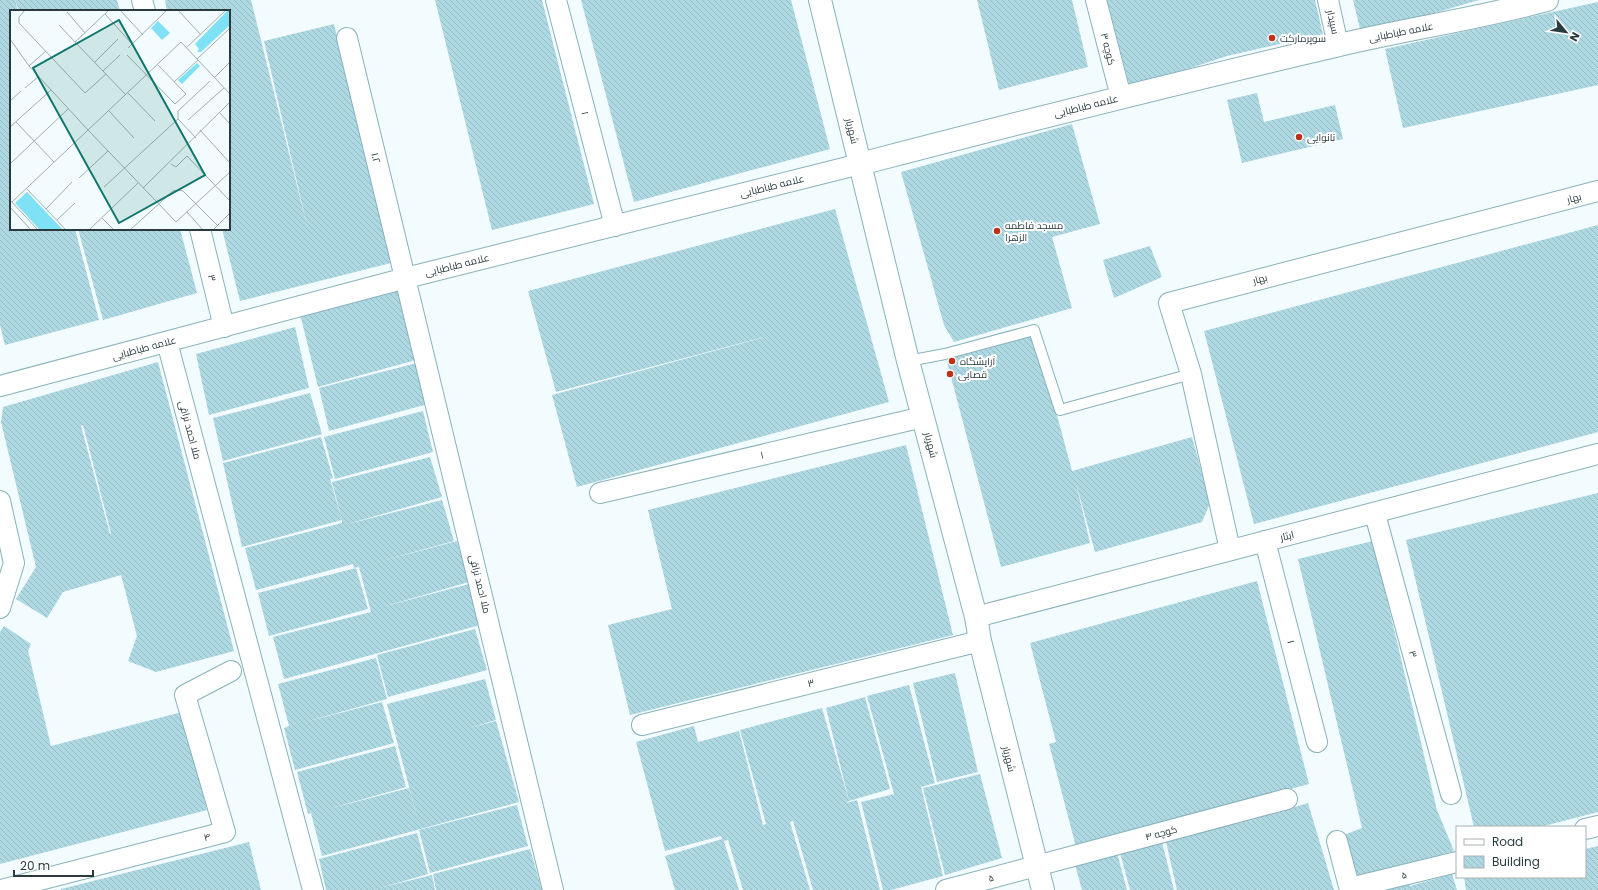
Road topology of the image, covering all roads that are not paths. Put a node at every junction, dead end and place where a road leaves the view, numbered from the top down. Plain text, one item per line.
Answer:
1 (142, 0) edge
2 (556, 0) edge
3 (820, 0) edge
4 (1096, 0) edge
5 (1328, 0) edge
6 (1546, 0) edge
7 (1504, 6) edge
8 (145, 10) edge
9 (347, 38) dead end
10 (1338, 45) junction
11 (1120, 98) junction
12 (860, 164) junction
13 (1598, 191) edge
14 (615, 226) junction
15 (200, 230) edge
16 (406, 278) junction
17 (224, 327) junction
18 (167, 342) junction
19 (908, 361) junction
20 (1191, 374) junction
21 (0, 386) edge
22 (923, 417) junction
23 (1598, 454) edge
24 (600, 493) dead end
25 (1, 512) edge
26 (1375, 514) junction
27 (1266, 541) junction
28 (1230, 550) junction
29 (0, 608) edge
30 (976, 617) junction
31 (980, 641) junction
32 (231, 671) dead end
33 (642, 725) dead end
34 (1317, 742) dead end
35 (1451, 794) dead end
36 (1287, 799) dead end
37 (1598, 826) edge
38 (1586, 830) edge
39 (1338, 842) dead end
40 (1456, 862) edge
41 (1036, 866) junction
42 (1350, 889) edge
43 (0, 890) edge
44 (313, 890) edge
45 (554, 890) edge
46 (946, 890) edge
47 (1043, 890) edge

1 - 8 street
2 - 14 street, ۱
3 - 12 main road, شهریار
4 - 11 street, کوچه ۳
5 - 10 street, سپیدار
6 - 7 main road, علامه طباطبایی
7 - 10 main road, علامه طباطبایی
9 - 16 street, ۱.۲
10 - 11 main road, علامه طباطبایی
11 - 12 main road, علامه طباطبایی
12 - 14 street, علامه طباطبایی
12 - 19 main road, شهریار
13 - 20 street, بهار
14 - 16 street, علامه طباطبایی
15 - 17 street, ۳
16 - 17 street, علامه طباطبایی
16 - 45 street, ملا احمد نراقی
17 - 18 street, علامه طباطبایی
18 - 21 street, علامه طباطبایی
18 - 44 street, ملا احمد نراقی
19 - 20 lane
19 - 22 main road, شهریار
20 - 28 street, بهار
22 - 24 street, ۱
22 - 30 main road, شهریار
23 - 26 street, ایثار
25 - 29 street
26 - 27 street, ایثار
26 - 35 street, ۳
27 - 28 street, ایثار
27 - 34 street, ۱
28 - 30 street, ایثار
30 - 31 main road, شهریار
31 - 33 street, ۳
31 - 41 main road, شهریار
32 - 43 street, ۴
36 - 41 street, کوچه ۴
37 - 38 street
39 - 42 street
40 - 42 street, ۵
41 - 46 street, ۵
41 - 47 main road, شهریار

